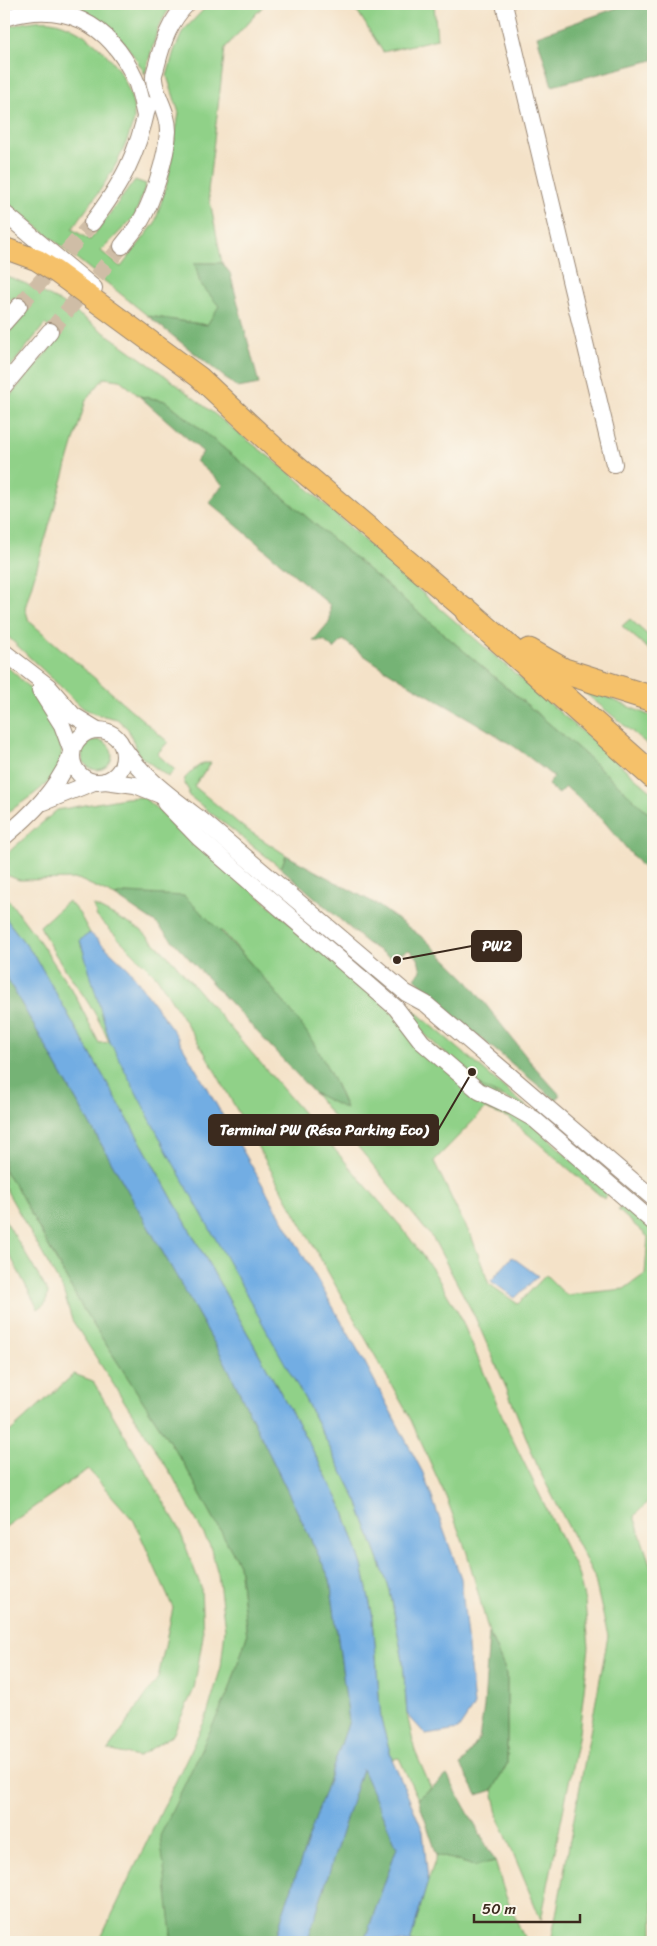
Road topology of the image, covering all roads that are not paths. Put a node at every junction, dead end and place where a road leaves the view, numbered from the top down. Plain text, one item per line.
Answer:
1 (188, 4) edge
2 (504, 4) edge
3 (4, 18) edge
4 (154, 79) junction
5 (146, 116) junction
6 (4, 213) edge
7 (92, 222) tunnel mouth
8 (122, 246) tunnel mouth
9 (4, 248) edge
10 (4, 262) edge
11 (19, 306) tunnel mouth
12 (4, 323) edge
13 (50, 331) tunnel mouth
14 (199, 377) junction
15 (4, 386) edge
16 (275, 448) junction
17 (614, 464) dead end
18 (468, 612) junction
19 (4, 652) edge
20 (19, 665) junction
21 (653, 699) edge
22 (96, 729) junction
23 (123, 747) junction
24 (72, 754) junction
25 (653, 776) edge
26 (100, 781) junction
27 (154, 793) junction
28 (42, 803) junction
29 (178, 803) junction
30 (9, 833) edge
31 (406, 993) junction
32 (653, 1198) edge
33 (653, 1210) edge
34 (653, 1222) edge

1 - 4 street
2 - 17 street
3 - 5 street
4 - 5 street
4 - 8 street
5 - 7 street
6 - 14 street
9 - 14 main road
10 - 16 main road
11 - 12 street
13 - 15 street
14 - 16 main road
16 - 18 main road
18 - 21 highway
18 - 25 highway
19 - 20 street
20 - 22 street
20 - 24 street
22 - 23 street
22 - 24 street
23 - 26 street
23 - 29 street
24 - 26 street
24 - 28 street
26 - 27 street
26 - 28 street
27 - 29 street
27 - 34 street
28 - 30 street
29 - 31 street
31 - 32 street
31 - 33 street

